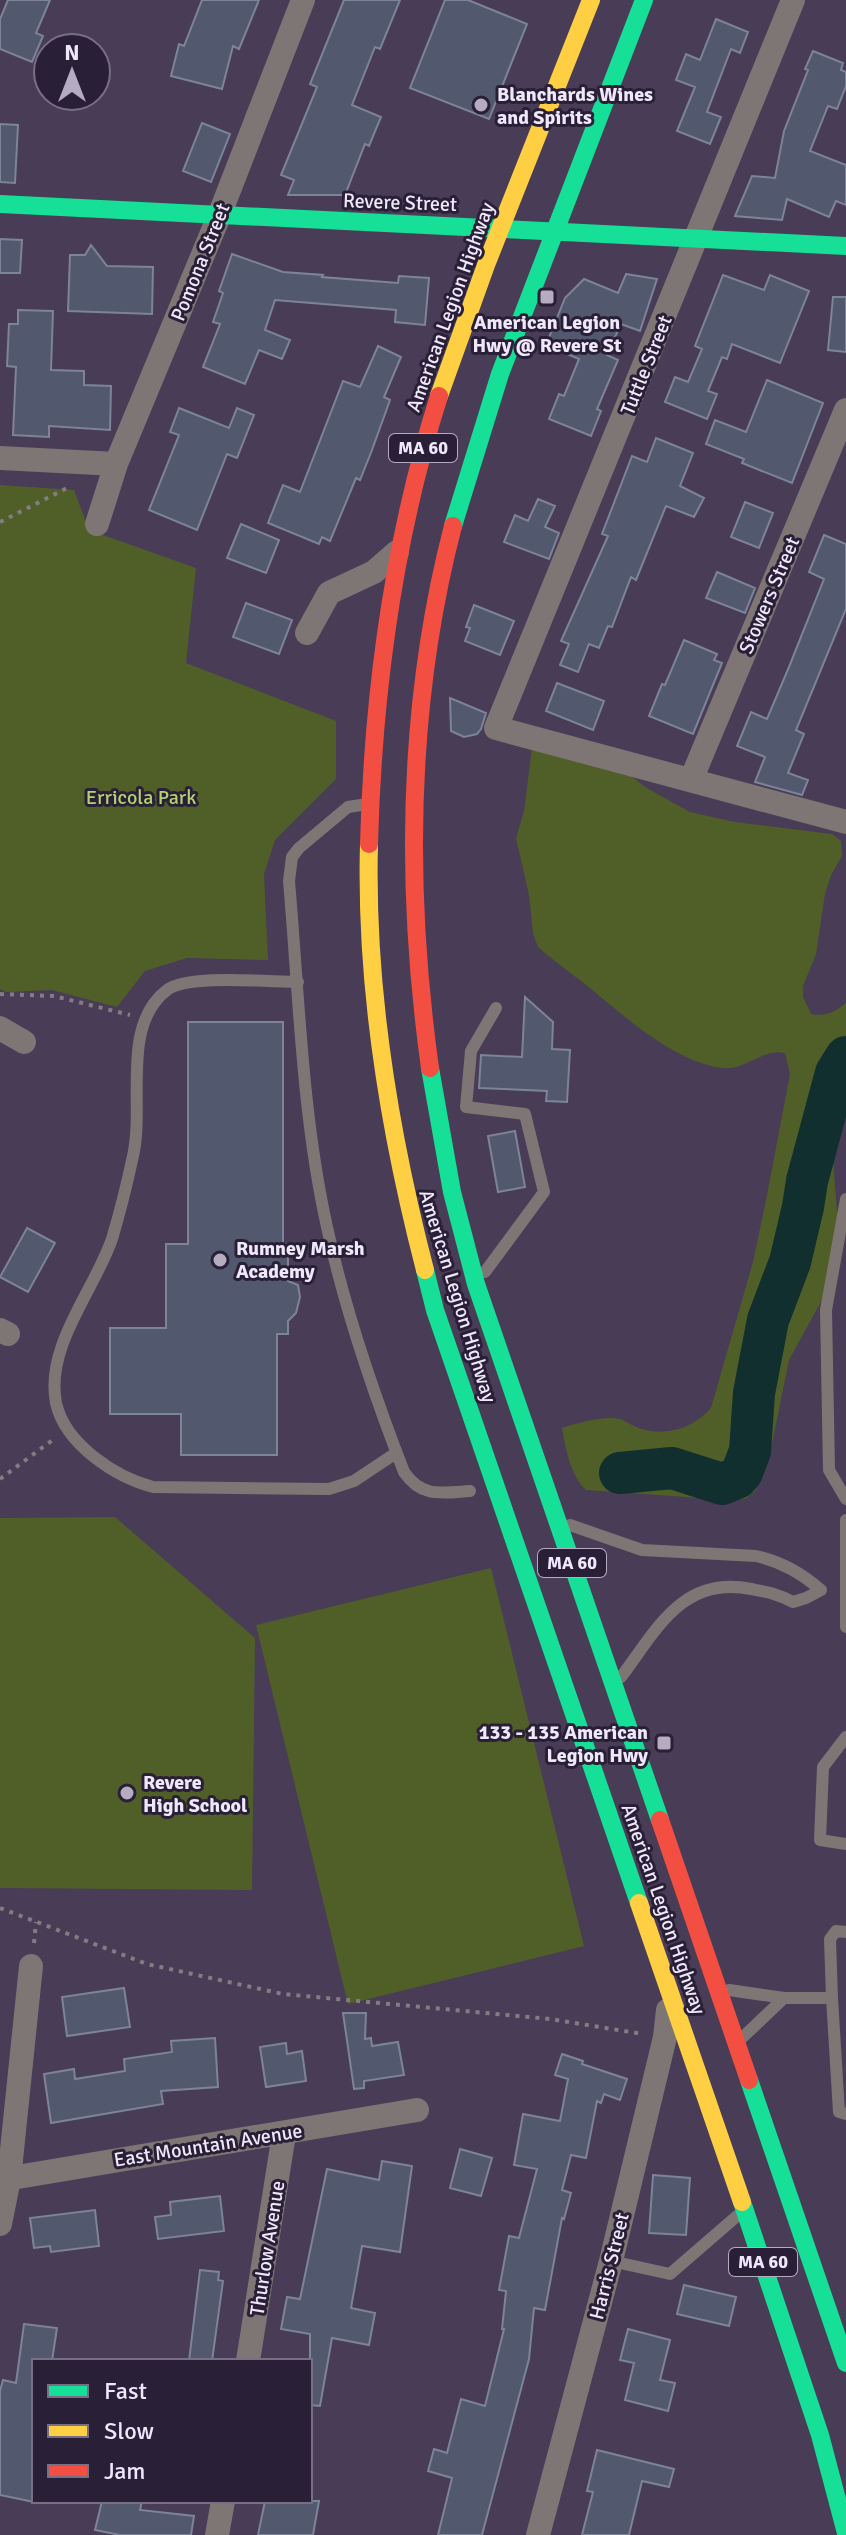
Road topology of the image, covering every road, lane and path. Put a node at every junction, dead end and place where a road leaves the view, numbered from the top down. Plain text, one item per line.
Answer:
1 (303, 0) edge
2 (591, 0) edge
3 (644, 0) edge
4 (793, 0) edge
5 (0, 204) edge
6 (219, 216) junction
7 (500, 228) junction
8 (554, 230) junction
9 (698, 238) junction
10 (846, 246) edge
11 (846, 410) edge
12 (0, 458) edge
13 (116, 464) junction
14 (78, 483) dead end
15 (0, 522) edge
16 (97, 524) dead end
17 (399, 550) junction
18 (307, 633) dead end
19 (691, 780) junction
20 (368, 804) junction
21 (846, 822) edge
22 (298, 982) junction
23 (0, 994) edge
24 (496, 1008) dead end
25 (144, 1018) junction
26 (0, 1028) edge
27 (24, 1042) dead end
28 (846, 1199) edge
29 (476, 1284) junction
30 (70, 1430) junction
31 (396, 1453) junction
32 (0, 1479) edge
33 (470, 1491) dead end
34 (846, 1499) edge
35 (846, 1520) edge
36 (557, 1521) junction
37 (846, 1589) edge
38 (821, 1590) junction
39 (846, 1627) edge
40 (614, 1686) junction
41 (846, 1737) edge
42 (846, 1844) edge
43 (0, 1908) edge
44 (846, 1932) edge
45 (31, 1966) dead end
46 (719, 1989) junction
47 (670, 1994) junction
48 (784, 1998) junction
49 (832, 1998) junction
50 (665, 2037) junction
51 (737, 2042) junction
52 (417, 2110) dead end
53 (846, 2114) edge
54 (284, 2134) junction
55 (5, 2180) edge
56 (745, 2209) junction
57 (0, 2224) edge
58 (611, 2261) junction
59 (248, 2359) edge
60 (846, 2363) edge
61 (223, 2503) edge
62 (846, 2533) edge
63 (217, 2535) edge
64 (538, 2535) edge

1 - 6 street, Pomona Street
2 - 7 main road, American Legion Highway / MA 60
3 - 8 main road, American Legion Highway / MA 60
4 - 9 street, Tuttle Street
5 - 6 main road, Revere Street
6 - 7 main road, Revere Street
6 - 13 street, Pomona Street
7 - 8 main road, Revere Street
7 - 17 main road, American Legion Highway / MA 60
8 - 9 main road, Revere Street
8 - 29 main road, American Legion Highway / MA 60
9 - 10 main road, Revere Street
9 - 19 street, Tuttle Street
11 - 19 street, Stowers Street
12 - 13 street
13 - 16 street, Pomona Street
14 - 15 path
17 - 18 street
17 - 20 main road, American Legion Highway / MA 60
19 - 21 street
20 - 22 lane
20 - 47 main road, American Legion Highway / MA 60
22 - 25 lane
22 - 31 lane
23 - 25 path
24 - 29 lane
25 - 30 lane
26 - 27 street
28 - 34 lane
29 - 36 main road, American Legion Highway / MA 60
30 - 31 lane
30 - 32 path
31 - 33 lane
35 - 37 lane
36 - 38 lane
36 - 40 main road, American Legion Highway / MA 60
37 - 38 lane
37 - 39 lane
38 - 40 lane
40 - 46 main road, American Legion Highway / MA 60
41 - 42 lane
43 - 50 path
44 - 49 lane
45 - 55 street
46 - 48 lane
46 - 51 main road, American Legion Highway / MA 60
47 - 50 street, Harris Street
47 - 56 main road, American Legion Highway / MA 60
48 - 49 lane
48 - 51 lane
49 - 53 lane
50 - 58 street, Harris Street
51 - 60 main road, American Legion Highway / MA 60
52 - 54 street, East Mountain Avenue
54 - 55 street, East Mountain Avenue
54 - 59 street, Thurlow Avenue
55 - 57 street
56 - 58 lane
56 - 62 main road, American Legion Highway / MA 60
58 - 64 street, Harris Street
61 - 63 street

